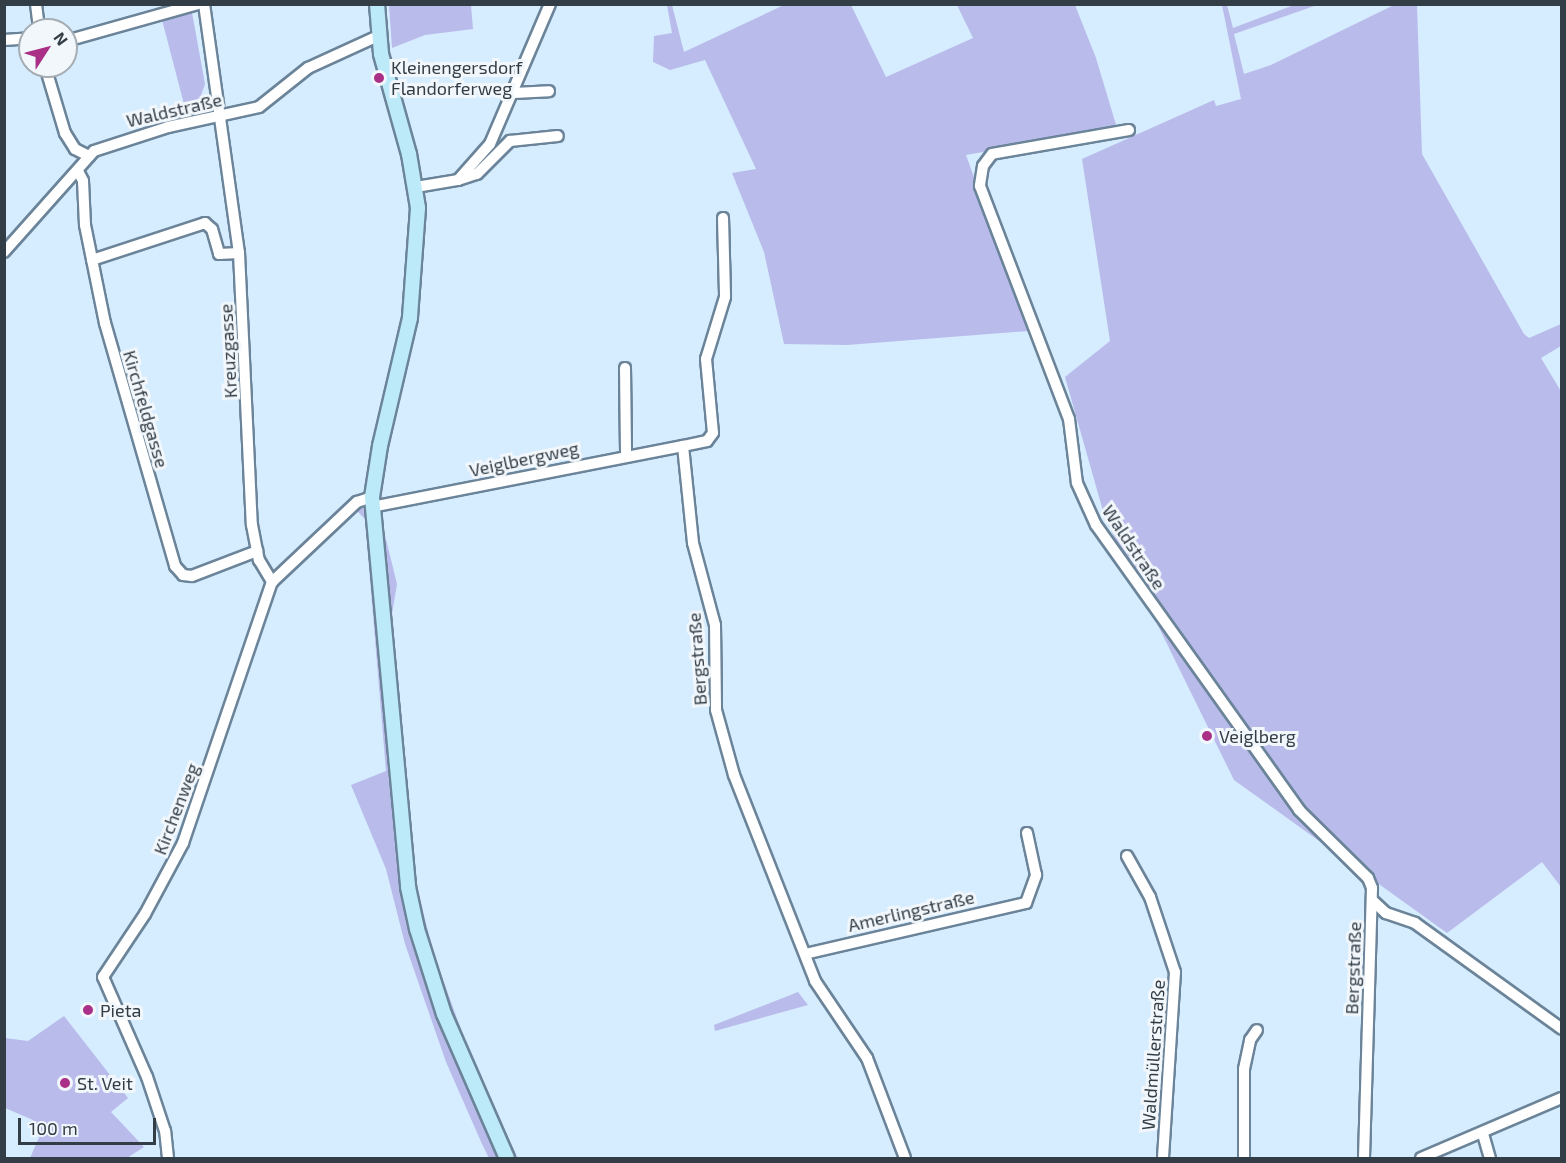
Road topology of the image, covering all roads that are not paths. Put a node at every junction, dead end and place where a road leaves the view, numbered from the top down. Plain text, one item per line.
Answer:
1 (198, 4) edge
2 (204, 4) edge
3 (377, 4) edge
4 (548, 8) edge
5 (378, 36) junction
6 (78, 38) edge
7 (49, 78) edge
8 (549, 91) dead end
9 (514, 93) junction
10 (219, 116) junction
11 (1129, 130) dead end
12 (558, 136) dead end
13 (89, 156) junction
14 (78, 171) junction
15 (458, 180) junction
16 (416, 187) junction
17 (723, 218) dead end
18 (4, 252) edge
19 (239, 254) junction
20 (92, 260) junction
21 (625, 368) dead end
22 (683, 446) junction
23 (626, 455) junction
24 (372, 502) junction
25 (257, 551) junction
26 (272, 582) junction
27 (1028, 833) dead end
28 (1127, 856) dead end
29 (1373, 901) junction
30 (805, 954) junction
31 (1562, 1029) edge
32 (1257, 1030) dead end
33 (1562, 1098) edge
34 (1483, 1134) junction
35 (168, 1158) edge
36 (507, 1158) edge
37 (905, 1158) edge
38 (1163, 1158) edge
39 (1244, 1158) edge
40 (1364, 1158) edge
41 (1421, 1158) edge
42 (1490, 1158) edge

1 - 6 street
2 - 10 street, Kreuzgasse
3 - 5 main road
4 - 9 street
5 - 10 street, Waldstraße
5 - 16 main road
7 - 13 street
8 - 9 street
9 - 15 street
10 - 13 street, Waldstraße
10 - 19 street, Kreuzgasse
11 - 29 street, Waldstraße
12 - 15 street
13 - 14 street, Waldstraße
14 - 18 street, Waldstraße
14 - 20 street, Kirchfeldgasse
15 - 16 street
16 - 24 main road
17 - 22 street
19 - 20 street
19 - 25 street, Kreuzgasse
20 - 25 street, Kirchfeldgasse
21 - 23 street
22 - 23 street, Veiglbergweg
22 - 30 street, Bergstraße
23 - 24 street, Veiglbergweg
24 - 26 street, Kirchenweg
24 - 36 main road
25 - 26 street, Kreuzgasse
26 - 35 street, Kirchenweg
27 - 30 street, Amerlingstraße
28 - 38 street, Waldmüllerstraße
29 - 31 street, Bergstraße
29 - 40 street, Bergstraße
30 - 37 street, Bergstraße
32 - 39 street
33 - 34 street
34 - 41 street
34 - 42 street

